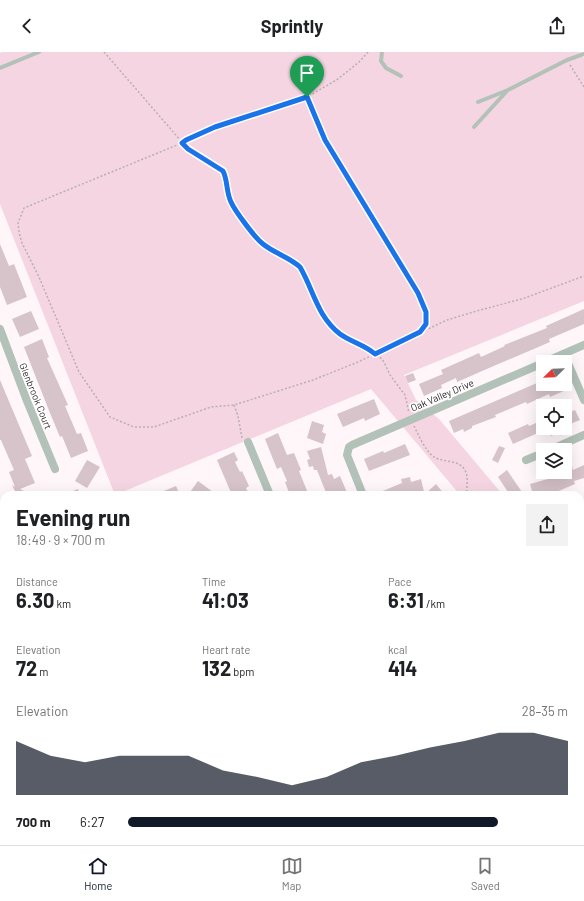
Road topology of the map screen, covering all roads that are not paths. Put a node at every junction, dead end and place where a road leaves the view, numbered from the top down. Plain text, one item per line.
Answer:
1 (39, 52) edge
2 (382, 52) edge
3 (584, 54) edge
4 (0, 68) edge
5 (401, 76) dead end
6 (508, 90) junction
7 (478, 102) dead end
8 (474, 127) dead end
9 (0, 329) edge
10 (584, 345) edge
11 (564, 354) joint
12 (536, 365) edge
13 (584, 400) edge
14 (584, 435) edge
15 (248, 442) road end
16 (566, 443) edge
17 (536, 456) edge
18 (526, 460) dead end
19 (55, 469) dead end
20 (268, 491) edge
21 (361, 491) edge

1 - 4 lane
2 - 5 lane
3 - 6 lane
6 - 7 lane
6 - 8 lane
9 - 19 street, Glenbrook Court
10 - 11 street, Oak Valley Drive
11 - 13 street
12 - 21 street, Oak Valley Drive
14 - 16 street
15 - 20 street
17 - 18 street

